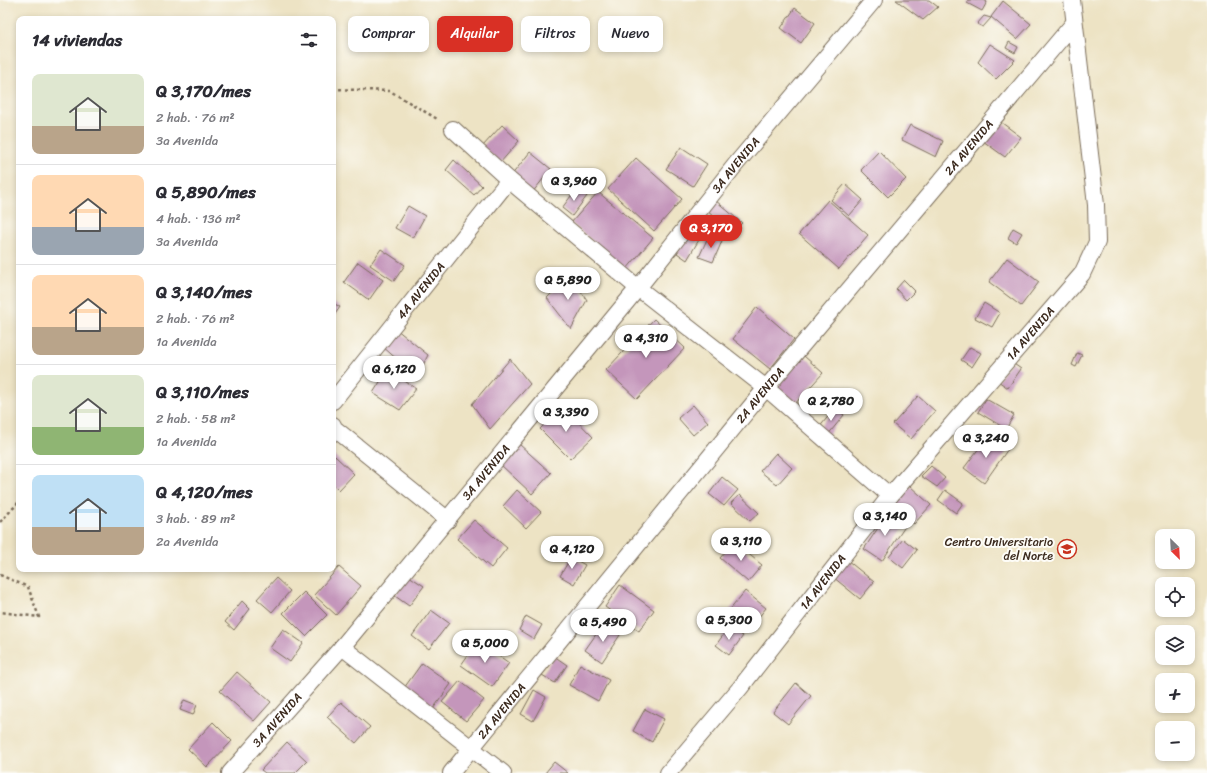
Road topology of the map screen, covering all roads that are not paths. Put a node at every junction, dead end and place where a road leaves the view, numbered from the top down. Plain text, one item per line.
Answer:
1 (874, 0) edge
2 (1072, 0) edge
3 (1074, 23) junction
4 (453, 129) road end
5 (509, 180) junction
6 (638, 288) junction
7 (766, 388) junction
8 (336, 397) edge
9 (336, 430) edge
10 (890, 496) junction
11 (448, 520) junction
12 (342, 647) junction
13 (472, 748) junction
14 (230, 773) edge
15 (451, 773) edge
16 (503, 773) edge
17 (668, 773) edge

1 - 6 street, 3A AVENIDA
2 - 3 street
3 - 7 street, 2A AVENIDA
3 - 10 street, 1A AVENIDA
4 - 5 street
5 - 6 street
5 - 8 street, 4A AVENIDA
6 - 7 street
6 - 11 street, 3A AVENIDA
7 - 10 street
7 - 13 street, 2A AVENIDA
9 - 11 street
10 - 17 street, 1A AVENIDA
11 - 12 street, 3A AVENIDA
12 - 13 street
12 - 14 street, 3A AVENIDA
13 - 15 street, 2A AVENIDA
13 - 16 street

